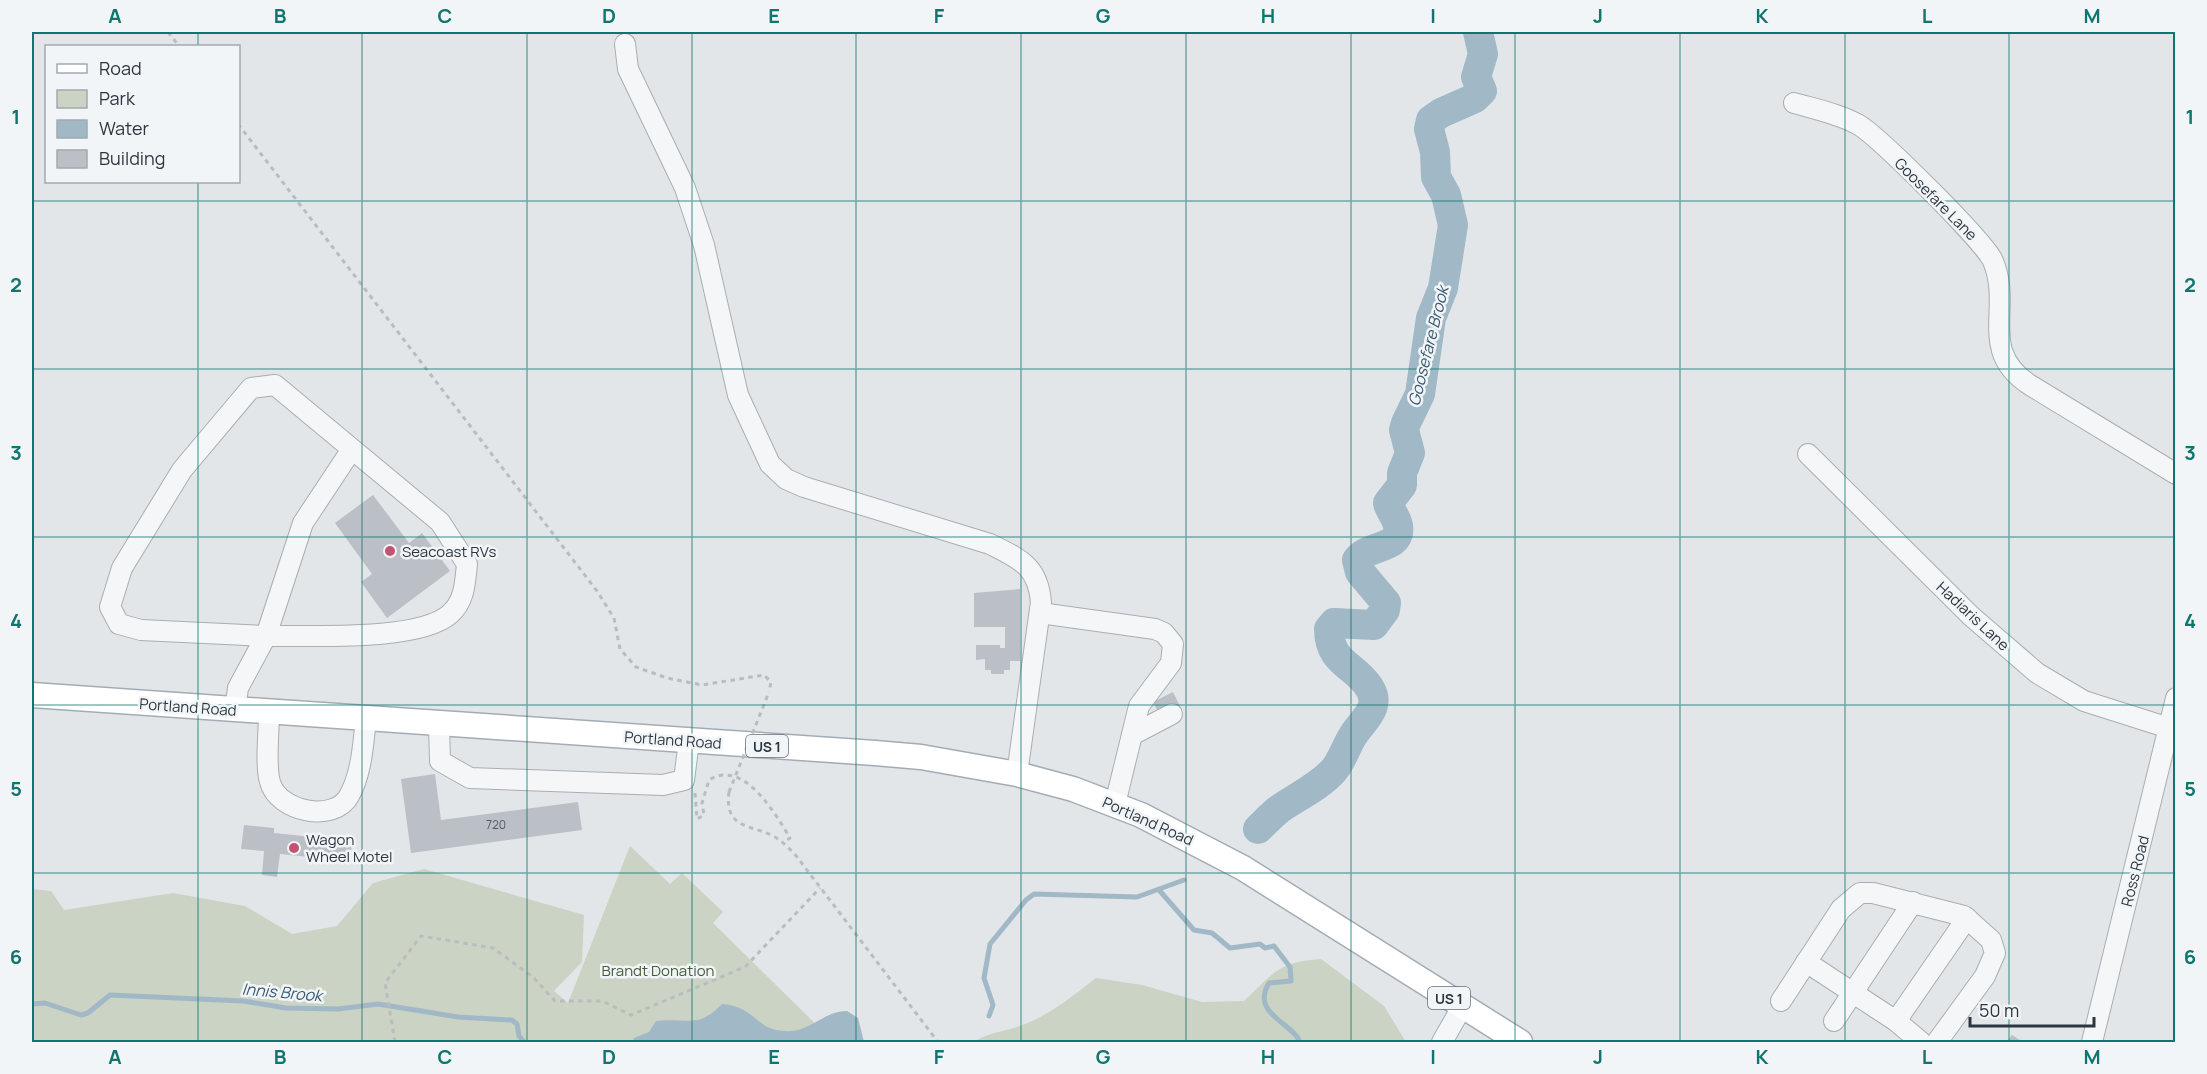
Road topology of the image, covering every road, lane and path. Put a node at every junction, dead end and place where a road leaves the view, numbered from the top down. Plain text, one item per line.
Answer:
1 (168, 32) edge
2 (624, 44) dead end
3 (178, 45) edge
4 (1794, 103) dead end
5 (240, 127) edge
6 (352, 449) junction
7 (1808, 454) dead end
8 (2175, 474) edge
9 (1040, 613) junction
10 (266, 636) junction
11 (32, 695) edge
12 (2175, 698) edge
13 (235, 710) junction
14 (269, 713) junction
15 (1172, 714) dead end
16 (366, 719) junction
17 (440, 725) junction
18 (2169, 728) junction
19 (1132, 735) junction
20 (689, 741) junction
21 (1017, 774) junction
22 (696, 790) dead end
23 (1115, 804) junction
24 (783, 843) junction
25 (820, 888) junction
26 (1913, 902) junction
27 (1967, 918) junction
28 (1806, 962) junction
29 (1853, 993) junction
30 (1780, 1001) dead end
31 (1462, 1007) junction
32 (1834, 1021) dead end
33 (1896, 1021) junction
34 (395, 1042) edge
35 (938, 1042) edge
36 (1442, 1042) edge
37 (1520, 1042) edge
38 (1921, 1042) edge
39 (1937, 1042) edge
40 (2092, 1042) edge

1 - 3 path
2 - 9 street
4 - 8 street, Goosefare Lane
5 - 24 path, bridge
6 - 10 street
6 - 10 street
6 - 10 street
7 - 18 street, Hadiaris Lane
9 - 19 street
9 - 21 street
10 - 13 street
11 - 13 main road, Portland Road / US 1
12 - 18 street, Ross Road
13 - 14 main road, Portland Road / US 1
14 - 16 main road, Portland Road / US 1
14 - 16 street
15 - 19 street
16 - 17 main road, Portland Road / US 1
17 - 20 main road, Portland Road / US 1
17 - 20 street
18 - 40 street, Ross Road
19 - 23 street
20 - 21 main road, Portland Road / US 1
21 - 23 main road, Portland Road / US 1
22 - 24 path
23 - 31 main road, Portland Road / US 1
24 - 25 path
25 - 34 path
25 - 35 path
26 - 27 street
26 - 28 street
26 - 29 street
27 - 33 street
27 - 39 street
28 - 29 street
28 - 30 street
29 - 32 street
29 - 33 street
31 - 36 street
31 - 37 main road, US 1
33 - 38 street

